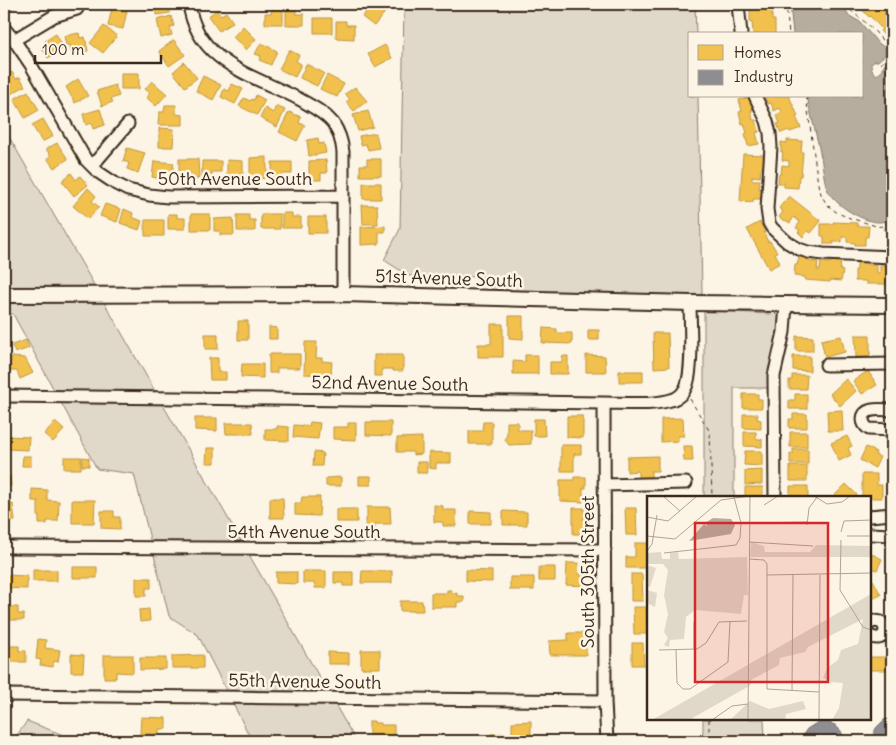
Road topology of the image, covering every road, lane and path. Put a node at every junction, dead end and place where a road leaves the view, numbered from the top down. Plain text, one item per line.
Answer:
1 (189, 4) edge
2 (738, 4) edge
3 (786, 4) edge
4 (845, 4) edge
5 (77, 9) dead end
6 (4, 28) edge
7 (740, 32) edge
8 (789, 32) edge
9 (14, 40) junction
10 (892, 49) edge
11 (892, 54) edge
12 (880, 64) dead end
13 (756, 98) edge
14 (806, 98) edge
15 (128, 124) dead end
16 (92, 166) junction
17 (343, 196) junction
18 (892, 221) edge
19 (883, 226) junction
20 (892, 240) edge
21 (892, 257) edge
22 (343, 294) junction
23 (4, 295) edge
24 (690, 303) junction
25 (786, 304) junction
26 (892, 305) edge
27 (892, 364) edge
28 (826, 365) dead end
29 (685, 389) junction
30 (4, 396) edge
31 (604, 403) junction
32 (892, 410) edge
33 (892, 430) edge
34 (686, 483) dead end
35 (604, 485) junction
36 (712, 496) edge
37 (775, 496) edge
38 (892, 514) edge
39 (871, 516) edge
40 (871, 534) edge
41 (892, 535) edge
42 (4, 547) edge
43 (604, 550) junction
44 (871, 622) edge
45 (888, 627) edge
46 (871, 636) edge
47 (4, 695) edge
48 (605, 701) junction
49 (709, 720) edge
50 (607, 741) edge
51 (709, 741) edge

1 - 17 street
2 - 7 street
3 - 8 path
4 - 10 path
5 - 9 street
6 - 9 street, 50th Avenue South
9 - 16 street, 50th Avenue South
11 - 12 path
13 - 21 street
14 - 19 path
15 - 16 street
16 - 17 street, 50th Avenue South
17 - 22 street
18 - 19 path
19 - 20 path
22 - 23 main road, 51st Avenue South
22 - 24 main road, 51st Avenue South
24 - 25 main road, 51st Avenue South
24 - 29 street
25 - 26 main road, 51st Avenue South
25 - 37 street
27 - 28 street
29 - 31 street, 52nd Avenue South
29 - 36 path
30 - 31 street, 52nd Avenue South
31 - 35 street, South 305th Street
32 - 33 street
34 - 35 street
35 - 43 street, South 305th Street
38 - 39 street
40 - 41 street
42 - 43 street, 54th Avenue South
43 - 48 street, South 305th Street
44 - 45 street
45 - 46 street
47 - 48 street, 55th Avenue South
48 - 50 street, South 305th Street
49 - 51 path

